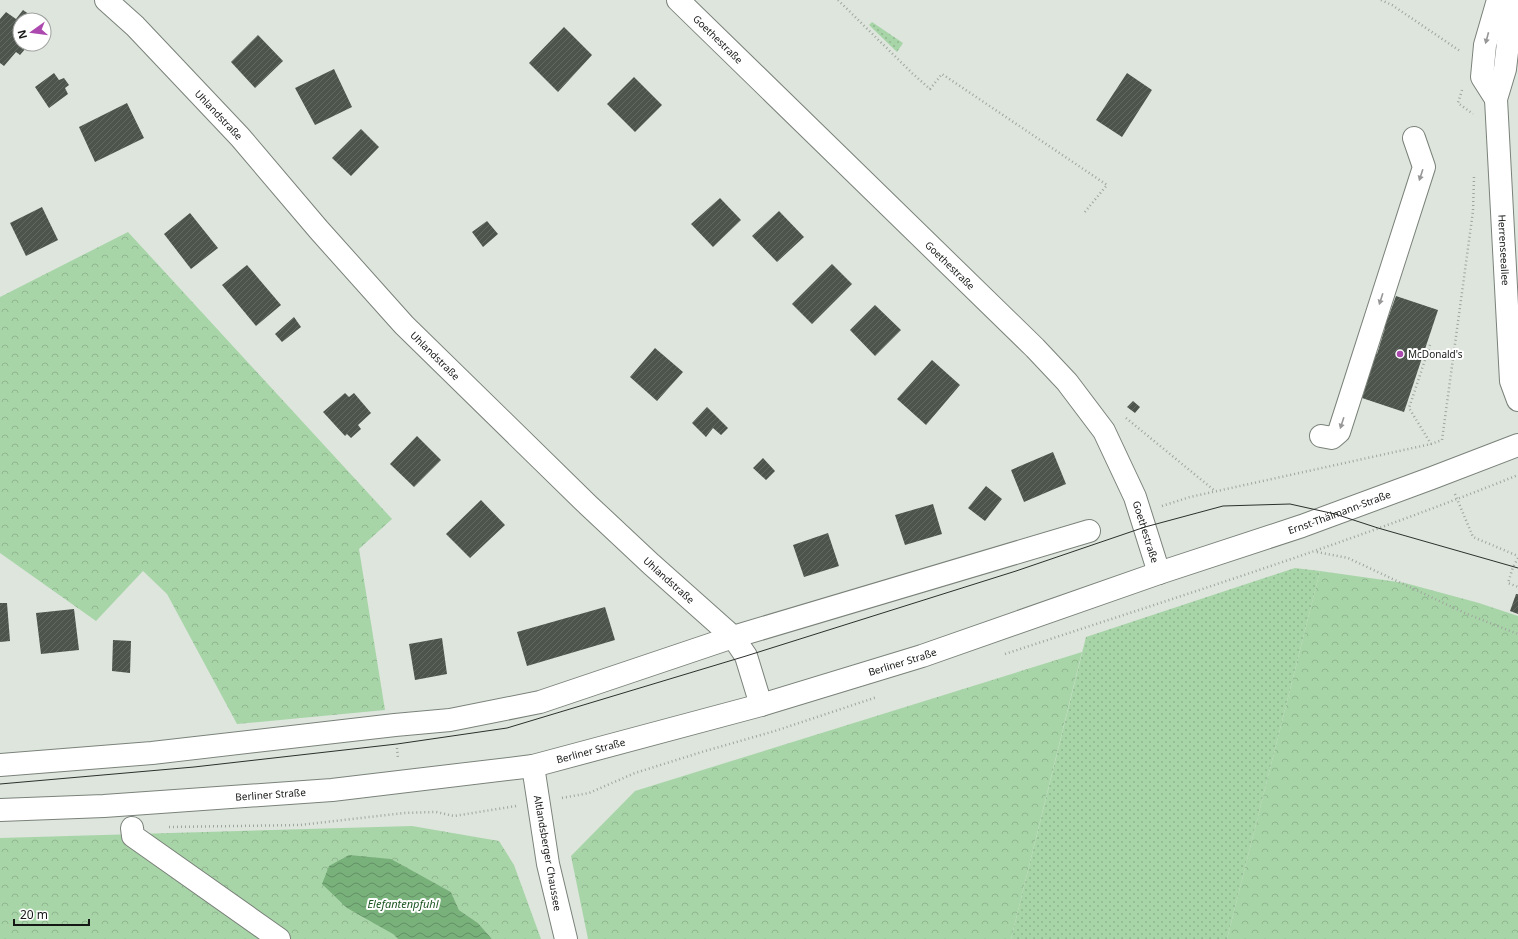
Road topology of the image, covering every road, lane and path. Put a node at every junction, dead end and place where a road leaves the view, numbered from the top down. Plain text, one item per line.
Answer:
1 (106, 0) edge
2 (678, 0) edge
3 (838, 0) edge
4 (1381, 0) edge
5 (1498, 0) edge
6 (1513, 0) edge
7 (1464, 53) dead end
8 (1464, 86) dead end
9 (1496, 99) junction
10 (1477, 116) dead end
11 (1414, 138) dead end
12 (1474, 175) dead end
13 (1084, 213) dead end
14 (1430, 345) dead end
15 (1518, 400) edge
16 (1123, 416) dead end
17 (1321, 436) dead end
18 (1431, 444) junction
19 (1518, 444) edge
20 (1518, 475) edge
21 (1215, 491) junction
22 (1457, 500) junction
23 (1140, 512) junction
24 (1089, 531) dead end
25 (1316, 551) junction
26 (1518, 557) edge
27 (1159, 573) junction
28 (1518, 587) edge
29 (1169, 600) dead end
30 (1518, 634) edge
31 (733, 637) junction
32 (761, 705) junction
33 (0, 765) edge
34 (533, 766) junction
35 (539, 803) junction
36 (0, 810) edge
37 (404, 813) dead end
38 (132, 828) dead end
39 (279, 939) edge
40 (566, 939) edge

1 - 31 street, Uhlandstraße
2 - 23 street, Goethestraße
3 - 13 path
4 - 7 path
5 -> 9 street, Herrenseeallee
6 - 9 street, Herrenseeallee
8 - 10 path
9 - 15 street, Herrenseeallee
11 -> 17 street
12 - 18 path
14 - 18 path
16 - 21 path
18 - 21 path
19 - 27 street, Ernst-Thälmann-Straße
20 - 22 path
21 - 23 path
22 - 25 path
22 - 26 path
23 - 27 street, Goethestraße
24 - 31 street
25 - 29 path
25 - 30 path
26 - 28 path
27 - 32 street, Berliner Straße
31 - 32 street, Uhlandstraße
31 - 33 street
32 - 34 street, Berliner Straße
34 - 35 street, Altlandsberger Chaussee
34 - 36 street, Berliner Straße
35 - 37 path
35 - 40 street, Altlandsberger Chaussee
38 - 39 street

